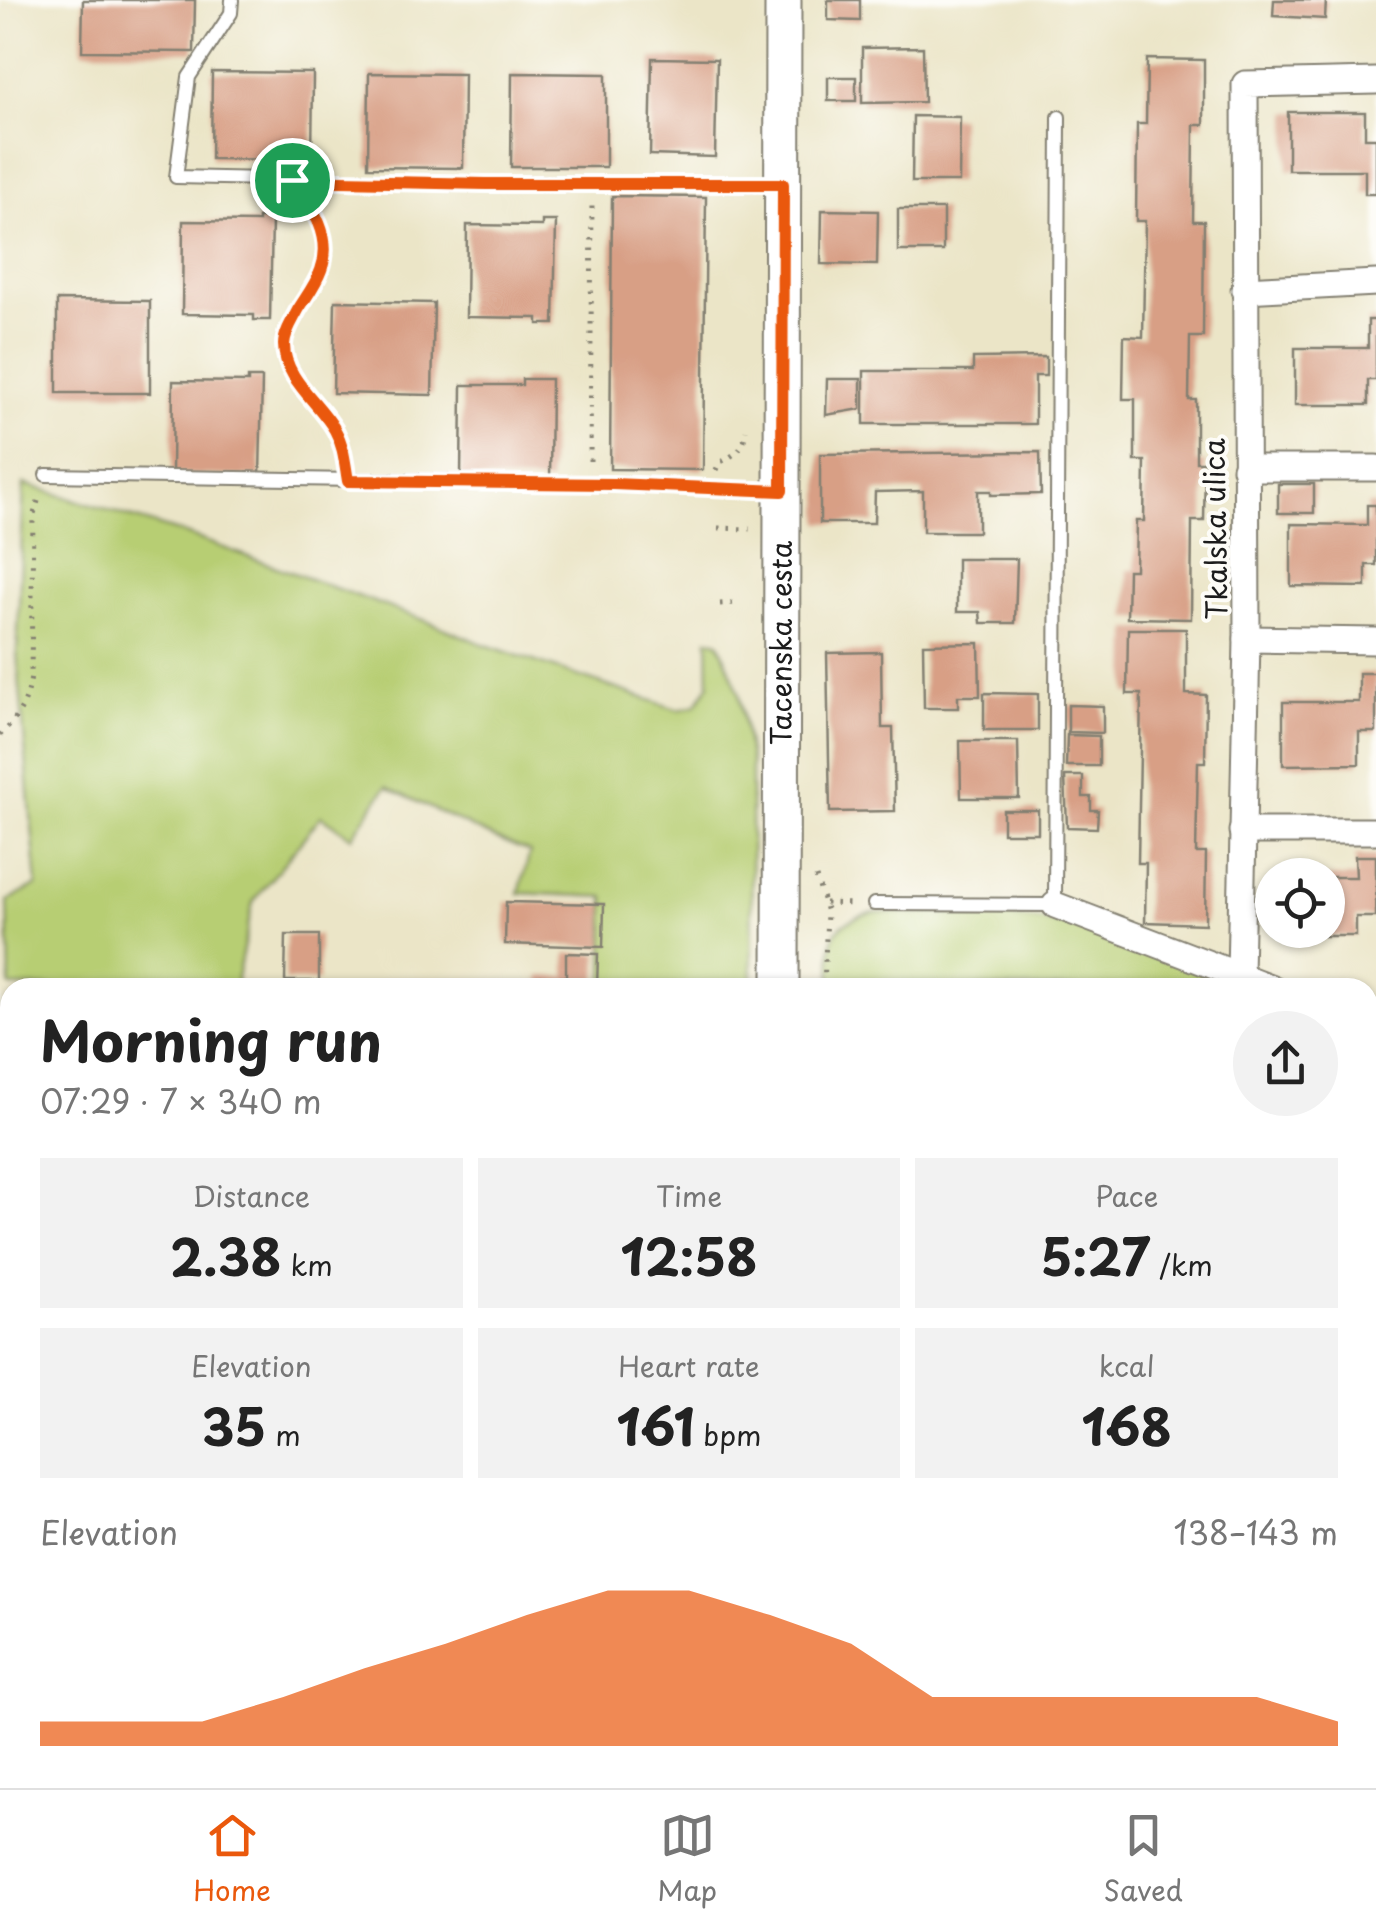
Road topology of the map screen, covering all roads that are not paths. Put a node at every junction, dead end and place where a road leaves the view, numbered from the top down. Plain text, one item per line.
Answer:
1 (232, 0) edge
2 (783, 0) edge
3 (1376, 81) edge
4 (1058, 117) dead end
5 (783, 184) junction
6 (1376, 283) edge
7 (1244, 290) junction
8 (1245, 468) junction
9 (1376, 468) edge
10 (46, 475) road end
11 (782, 491) junction
12 (1247, 639) junction
13 (1376, 640) edge
14 (1242, 831) junction
15 (1376, 831) edge
16 (874, 904) road end
17 (1055, 906) junction
18 (1240, 974) junction
19 (781, 978) edge
20 (1249, 978) edge

1 - 5 lane
2 - 5 main road, Tacenska cesta
3 - 7 street, Tkalska ulica
4 - 17 lane
5 - 11 main road, Tacenska cesta
6 - 7 street
7 - 8 street, Tkalska ulica
8 - 9 street
8 - 12 street, Tkalska ulica
10 - 11 lane
11 - 19 main road, Tacenska cesta
12 - 13 street
12 - 14 street, Tkalska ulica
14 - 15 street
14 - 18 street, Tkalska ulica
16 - 17 lane
17 - 18 street
18 - 20 street

